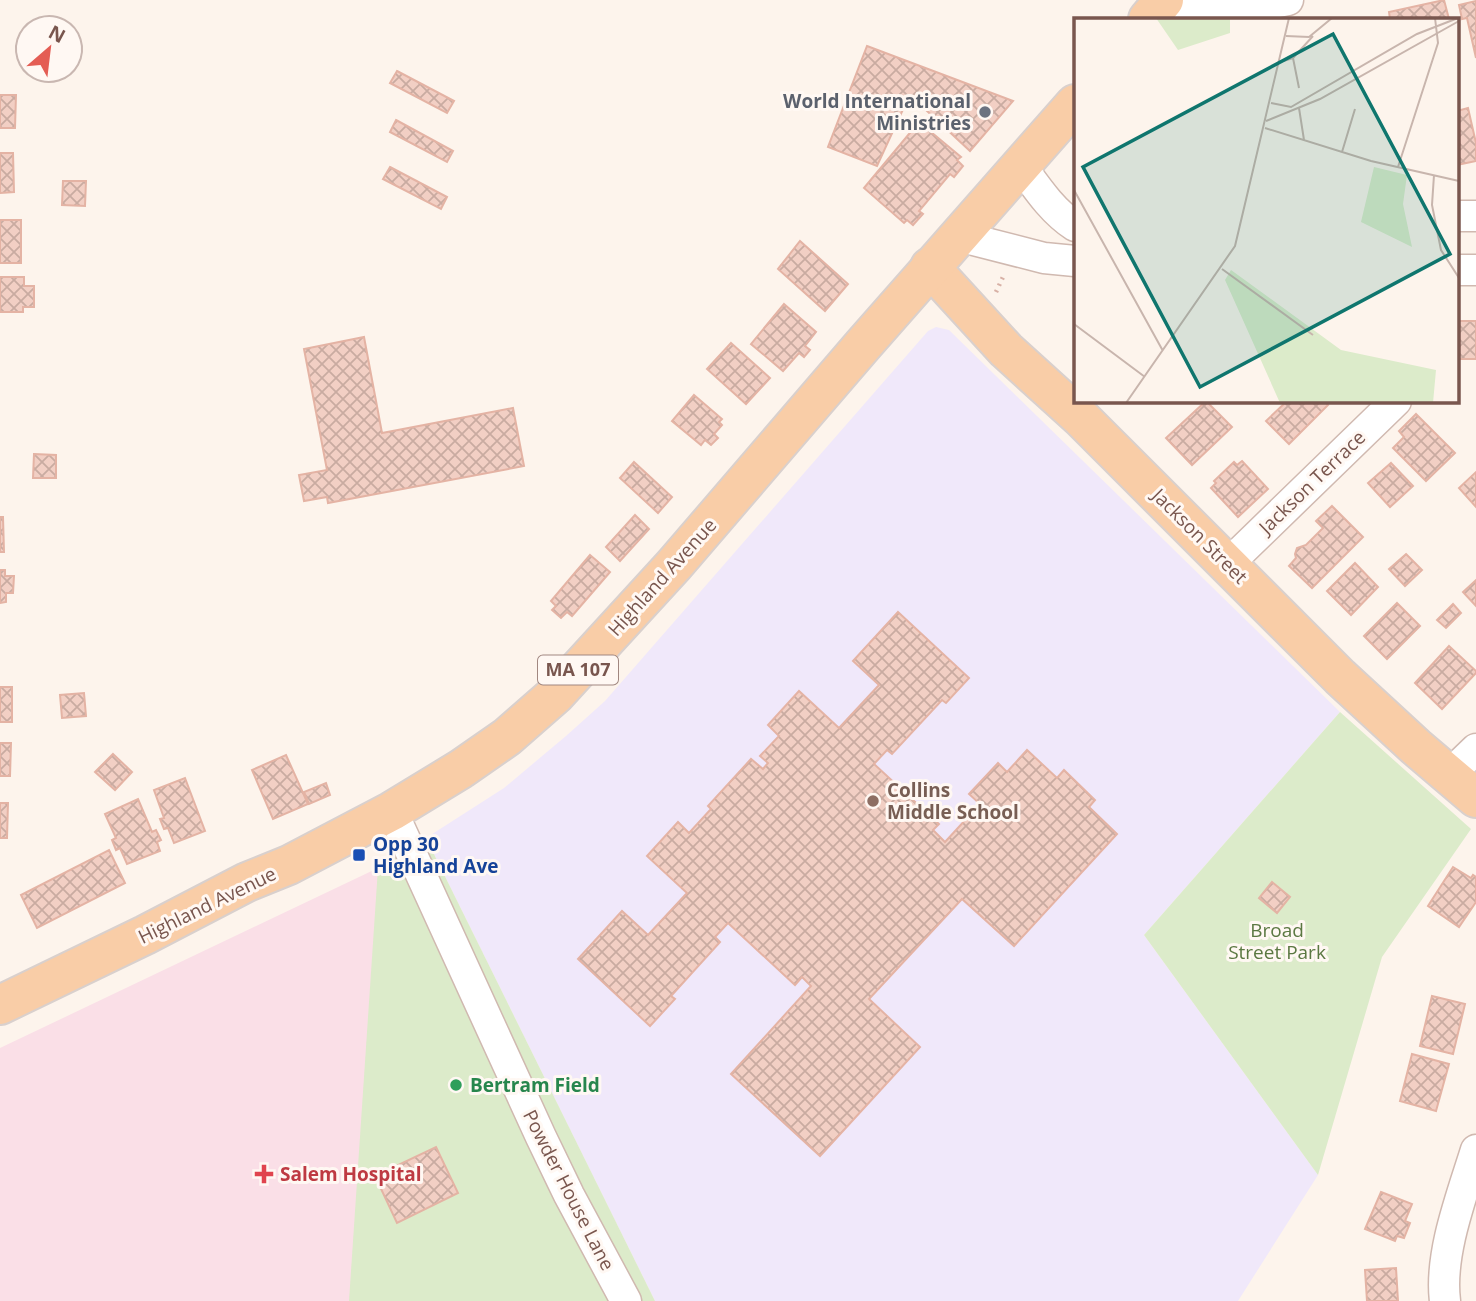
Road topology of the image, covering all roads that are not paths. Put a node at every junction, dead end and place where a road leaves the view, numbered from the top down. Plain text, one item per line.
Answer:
1 (1164, 0) edge
2 (1288, 0) edge
3 (1231, 15) edge
4 (1148, 18) edge
5 (1074, 105) edge
6 (1021, 166) junction
7 (1458, 216) edge
8 (1476, 216) edge
9 (1074, 225) edge
10 (958, 236) junction
11 (1074, 261) edge
12 (930, 267) junction
13 (1458, 270) edge
14 (1476, 270) edge
15 (1074, 402) edge
16 (1395, 402) edge
17 (1084, 409) edge
18 (1228, 564) junction
19 (1467, 774) edge
20 (392, 811) junction
21 (0, 1005) edge
22 (1476, 1150) edge
23 (626, 1301) edge
24 (1445, 1301) edge

1 - 3 street
1 - 4 main road
2 - 3 street
5 - 6 main road, Highland Avenue / MA 107
6 - 9 street
6 - 10 main road, Highland Avenue / MA 107
7 - 8 street
10 - 11 street
10 - 12 main road, Highland Avenue / MA 107
12 - 15 main road, Jackson Street
12 - 20 main road, Highland Avenue / MA 107
13 - 14 street
16 - 18 street, Jackson Terrace
17 - 18 main road, Jackson Street
18 - 19 main road, Jackson Street
20 - 21 main road, Highland Avenue / MA 107
20 - 23 street, Powder House Lane
22 - 24 street

